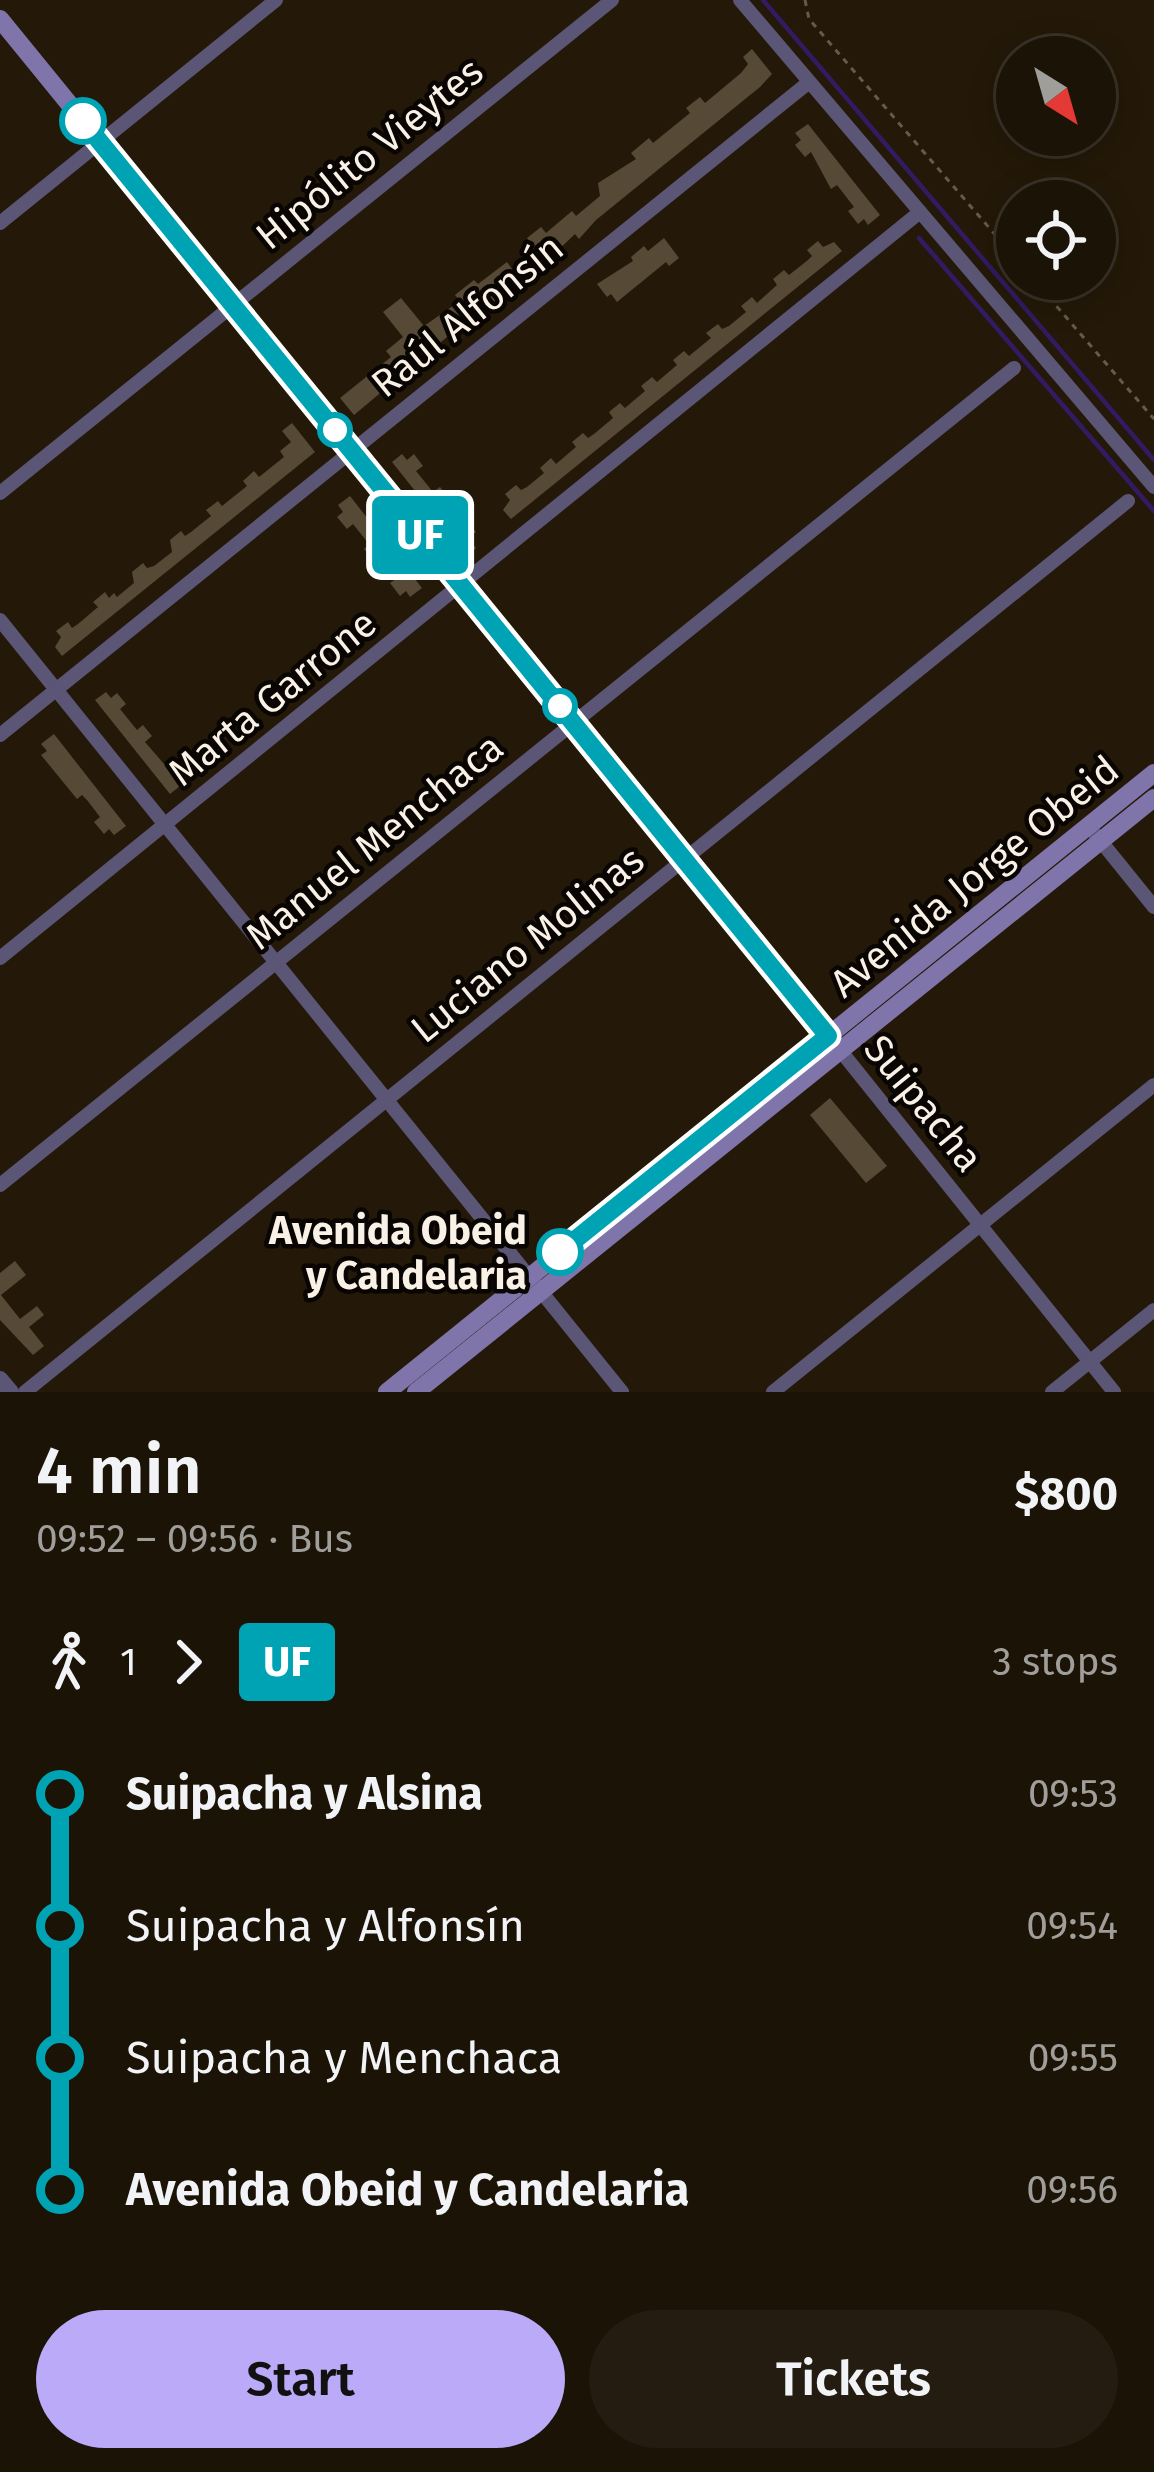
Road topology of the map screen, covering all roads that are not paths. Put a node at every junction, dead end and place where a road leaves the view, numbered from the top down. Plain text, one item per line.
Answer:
1 (276, 0) edge
2 (612, 0) edge
3 (740, 0) edge
4 (0, 19) edge
5 (808, 83) junction
6 (100, 142) junction
7 (920, 212) junction
8 (0, 223) edge
9 (233, 305) junction
10 (1014, 368) dead end
11 (352, 451) junction
12 (1154, 487) edge
13 (0, 493) edge
14 (1128, 501) dead end
15 (462, 586) junction
16 (0, 620) edge
17 (56, 689) junction
18 (573, 723) junction
19 (0, 735) edge
20 (1154, 773) edge
21 (1154, 798) edge
22 (166, 825) junction
23 (1094, 833) junction
24 (685, 859) junction
25 (1154, 907) edge
26 (0, 958) edge
27 (276, 962) junction
28 (834, 1043) junction
29 (1154, 1085) edge
30 (387, 1100) junction
31 (0, 1185) edge
32 (980, 1226) junction
33 (535, 1285) junction
34 (1154, 1310) edge
35 (1090, 1362) junction
36 (0, 1379) edge
37 (11, 1392) edge
38 (25, 1392) edge
39 (387, 1392) edge
40 (416, 1392) edge
41 (622, 1392) edge
42 (773, 1392) edge
43 (1052, 1392) edge
44 (1114, 1392) edge

1 - 6 street
2 - 9 street, Hipólito Vieytes
3 - 5 street
4 - 6 main road, Suipacha
5 - 7 street
5 - 11 street, Raúl Alfonsín
6 - 8 street
6 - 9 main road, Suipacha
7 - 12 street
7 - 15 street, Marta Garrone
9 - 11 main road, Suipacha
9 - 13 street, Hipólito Vieytes
10 - 18 street, Manuel Menchaca
11 - 15 main road, Suipacha
11 - 17 street, Raúl Alfonsín
14 - 24 street, Luciano Molinas
15 - 18 main road, Suipacha
15 - 22 street, Marta Garrone
16 - 17 street
17 - 19 street, Raúl Alfonsín
17 - 22 street
18 - 24 main road, Suipacha
18 - 27 street, Manuel Menchaca
20 - 23 main road, Avenida Jorge Obeid
21 - 23 main road, Avenida Jorge Obeid
22 - 26 street, Marta Garrone
22 - 27 street
23 - 25 street
23 - 28 main road, Avenida Jorge Obeid
24 - 28 main road, Suipacha
24 - 30 street, Luciano Molinas
27 - 30 street
27 - 31 street, Manuel Menchaca
28 - 32 street, Suipacha
28 - 33 main road, Avenida Jorge Obeid
29 - 32 street
30 - 33 street
30 - 38 street, Luciano Molinas
32 - 35 street, Suipacha
32 - 42 street
33 - 39 main road, Avenida Jorge Obeid
33 - 40 main road, Avenida Jorge Obeid
33 - 41 street
34 - 35 street
35 - 43 street
35 - 44 street, Suipacha
36 - 37 street

